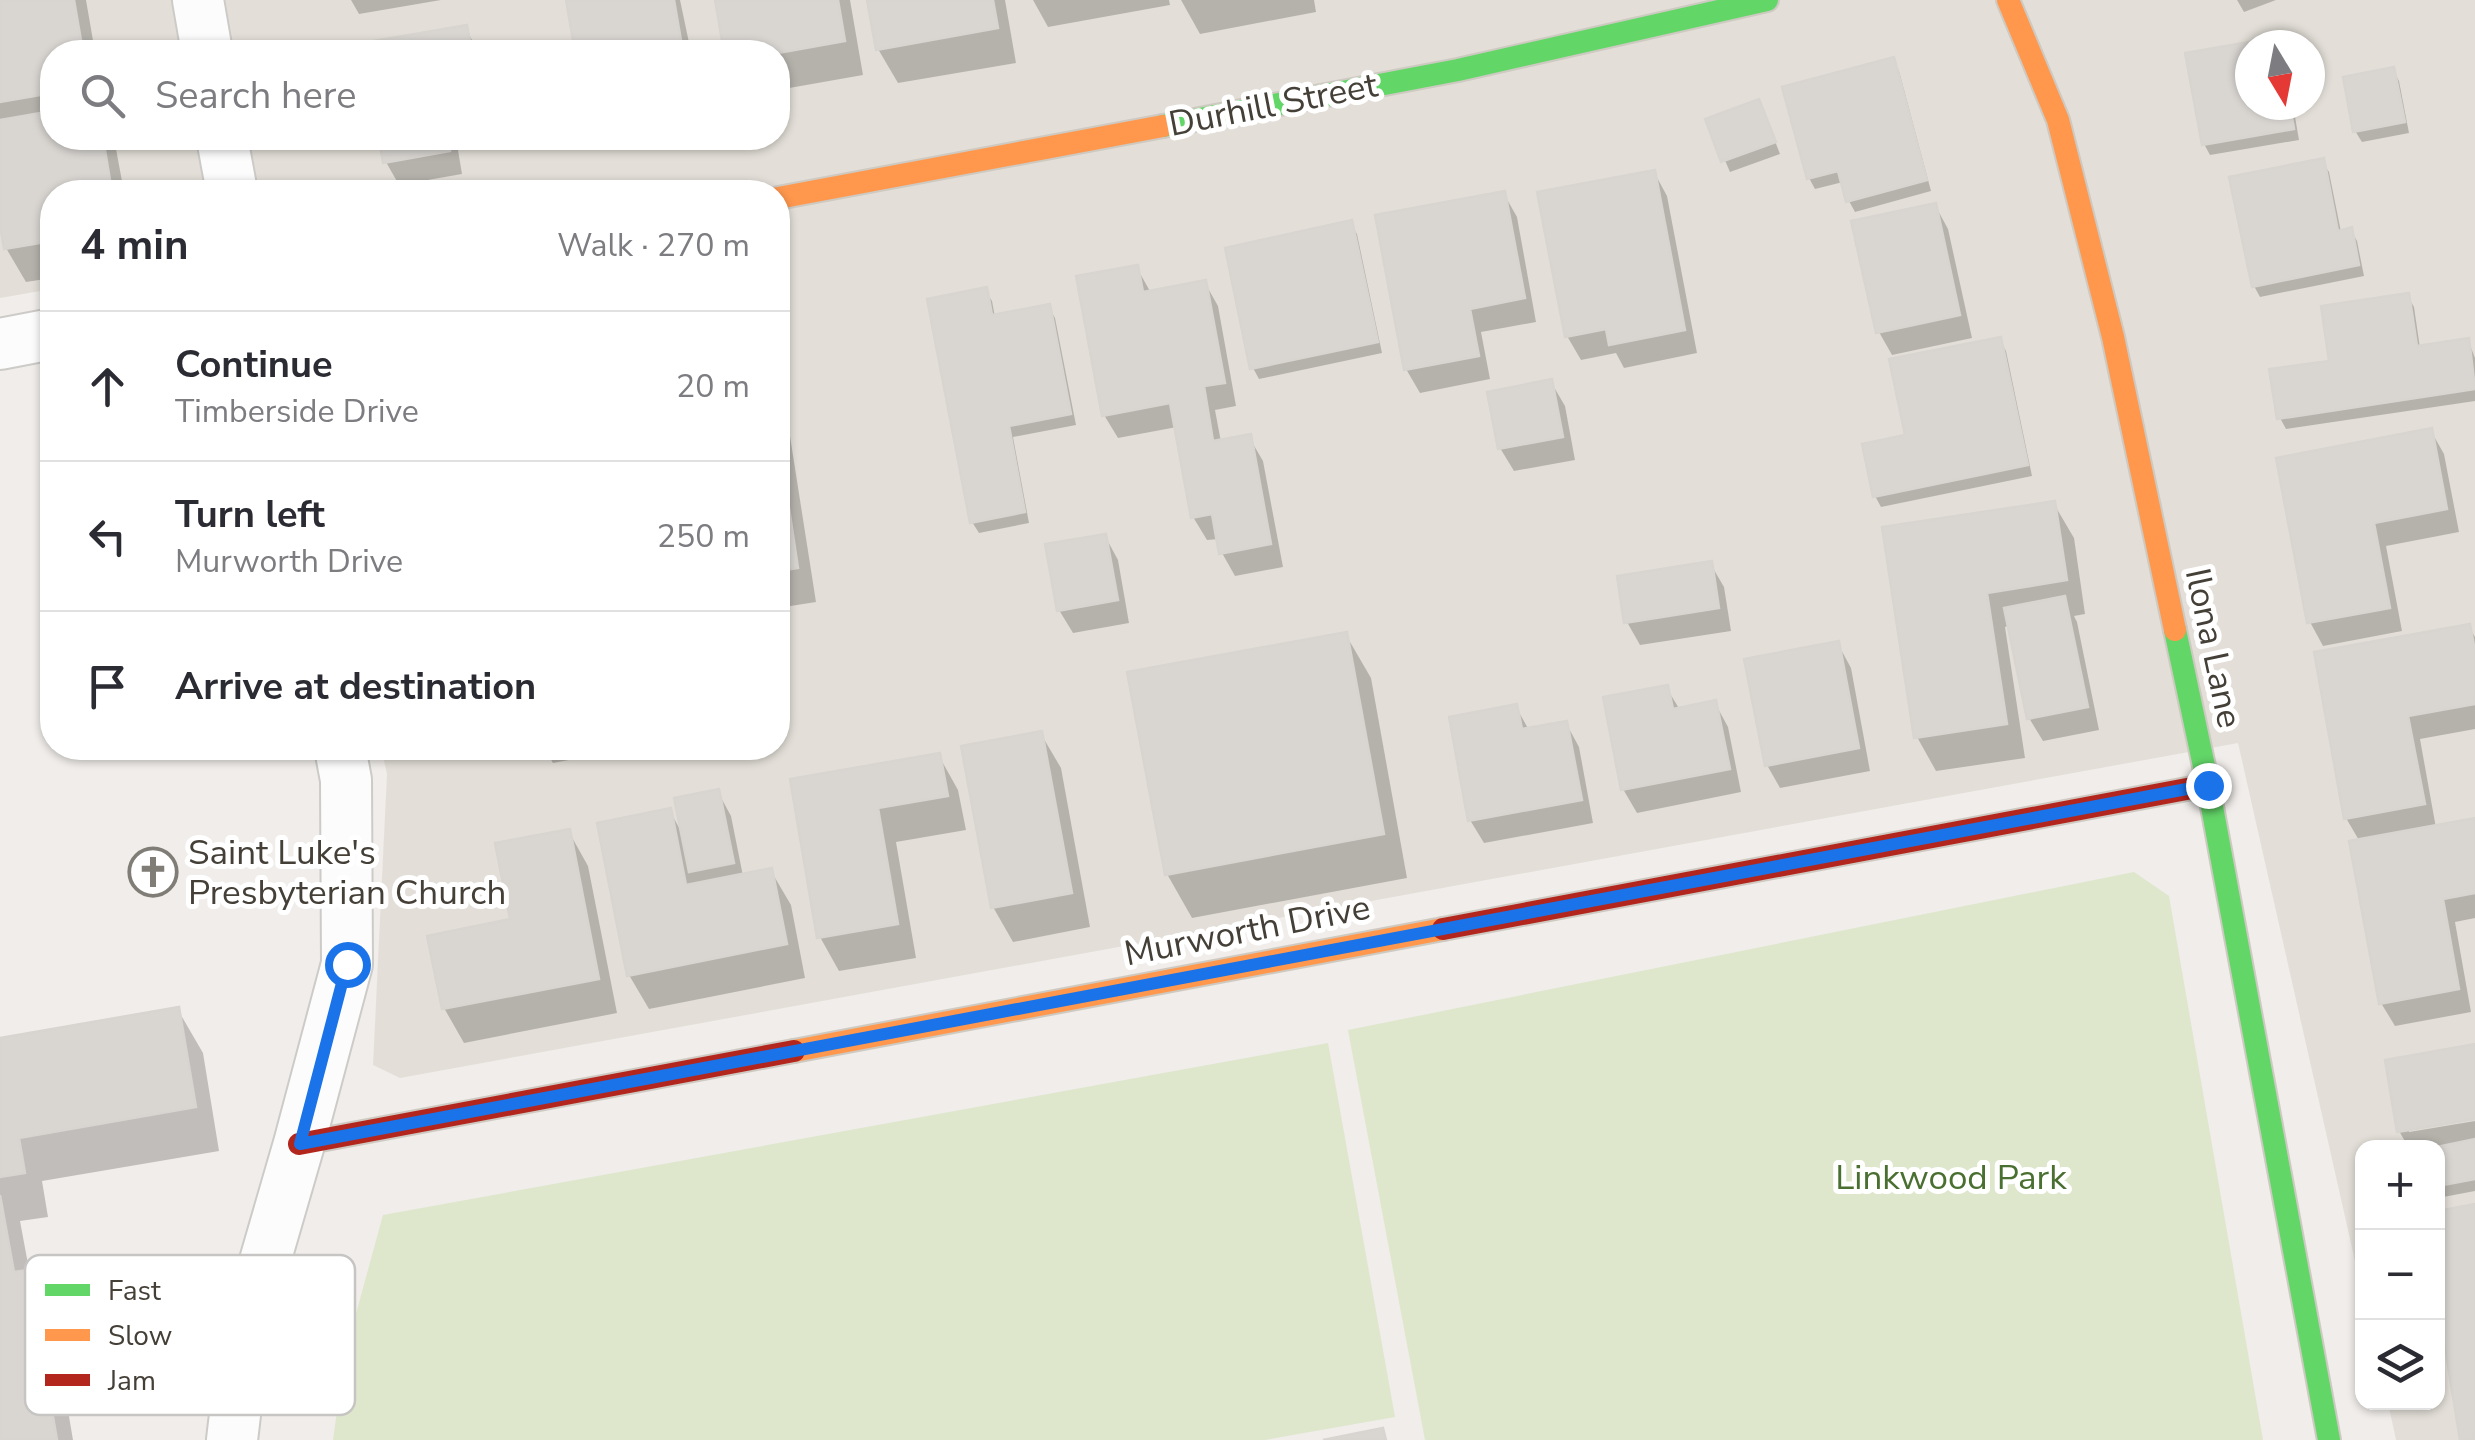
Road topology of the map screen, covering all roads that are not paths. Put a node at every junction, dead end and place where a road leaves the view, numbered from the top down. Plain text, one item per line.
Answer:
1 (198, 0) edge
2 (1767, 0) edge
3 (2008, 0) edge
4 (205, 40) edge
5 (224, 150) edge
6 (230, 180) edge
7 (790, 196) edge
8 (40, 336) edge
9 (0, 344) edge
10 (342, 760) edge
11 (2208, 785) junction
12 (300, 1144) junction
13 (267, 1255) edge
14 (235, 1415) edge
15 (232, 1440) edge
16 (2329, 1440) edge

1 - 4 street
2 - 7 street, Durhill Street
3 - 11 street, Ilona Lane
5 - 6 street
8 - 9 street
10 - 12 street
11 - 12 street, Murworth Drive
11 - 16 street, Ilona Lane
12 - 13 street
14 - 15 street

